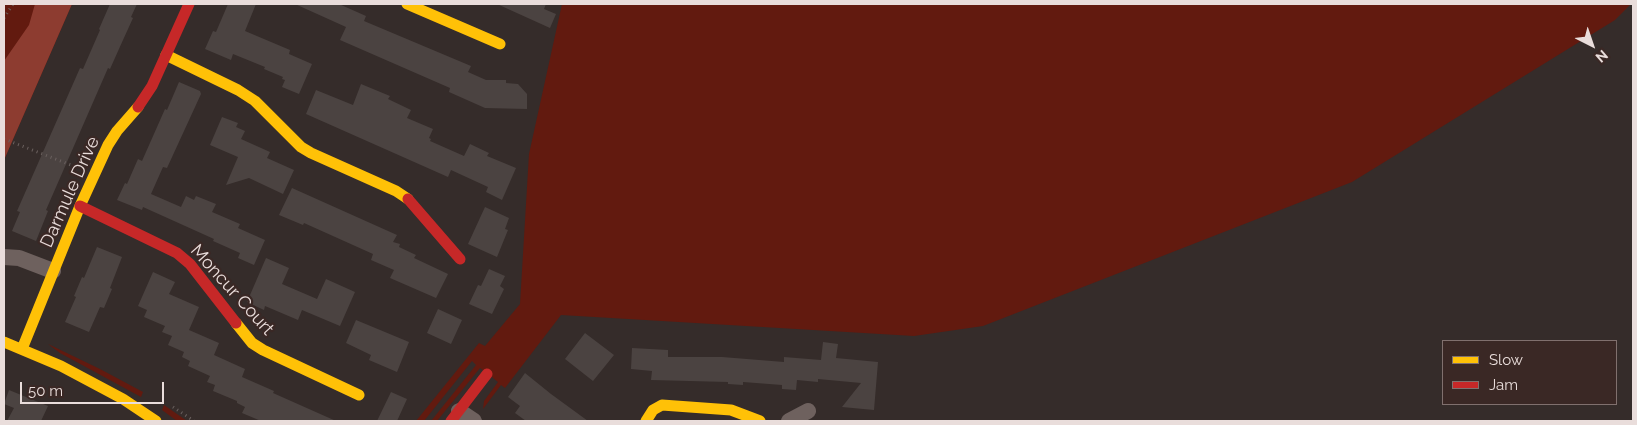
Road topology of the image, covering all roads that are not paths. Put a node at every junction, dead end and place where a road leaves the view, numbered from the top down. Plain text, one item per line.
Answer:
1 (189, 4) edge
2 (407, 4) edge
3 (500, 44) dead end
4 (166, 55) junction
5 (80, 206) junction
6 (4, 257) edge
7 (460, 259) dead end
8 (54, 272) junction
9 (4, 342) edge
10 (22, 349) junction
11 (487, 374) dead end
12 (359, 395) dead end
13 (808, 411) dead end
14 (455, 416) edge
15 (156, 421) edge
16 (474, 421) edge
17 (646, 421) edge
18 (760, 421) edge
19 (789, 421) edge

1 - 4 street, Darmule Drive
2 - 3 street
4 - 5 street, Darmule Drive
4 - 7 street
5 - 8 street, Darmule Drive
5 - 12 street, Moncur Court
6 - 8 street
8 - 10 street, Darmule Drive
9 - 10 street
10 - 15 street
11 - 14 street
13 - 19 street
14 - 16 street
17 - 18 street

